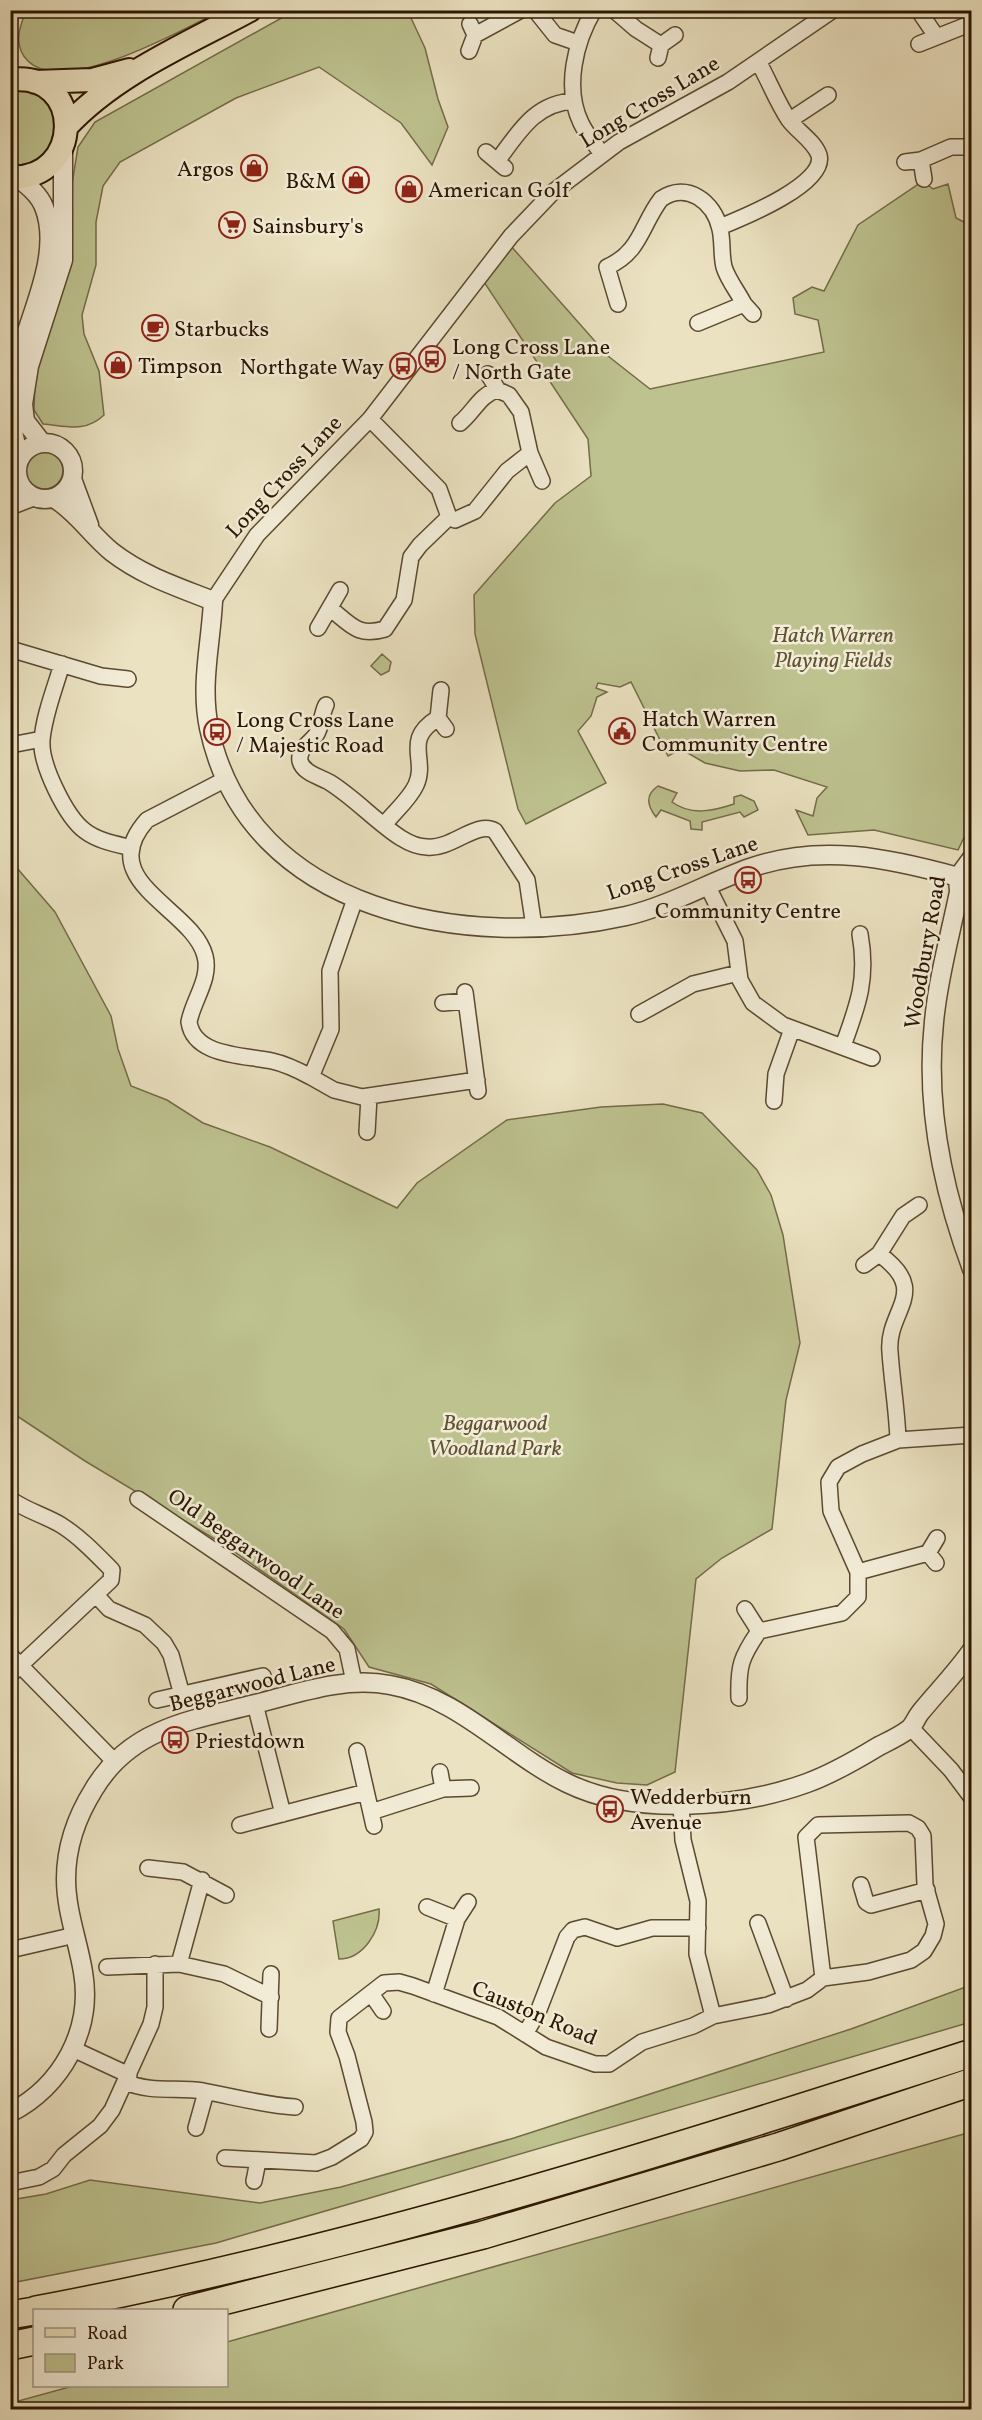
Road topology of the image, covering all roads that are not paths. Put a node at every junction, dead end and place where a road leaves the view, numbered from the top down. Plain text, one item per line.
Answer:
1 (250, 10) edge
2 (521, 10) edge
3 (534, 10) edge
4 (594, 10) edge
5 (614, 10) edge
6 (833, 10) edge
7 (921, 14) dead end
8 (972, 23) edge
9 (675, 35) dead end
10 (936, 36) junction
11 (578, 43) junction
12 (919, 44) dead end
13 (469, 51) dead end
14 (759, 63) junction
15 (148, 64) junction
16 (22, 81) edge
17 (828, 95) dead end
18 (574, 101) junction
19 (790, 120) junction
20 (65, 136) junction
21 (972, 147) edge
22 (602, 154) junction
23 (496, 160) dead end
24 (921, 160) junction
25 (905, 162) dead end
26 (14, 177) edge
27 (924, 179) dead end
28 (720, 227) junction
29 (618, 304) dead end
30 (698, 323) dead end
31 (488, 374) dead end
32 (498, 390) junction
33 (10, 394) edge
34 (10, 418) edge
35 (370, 419) junction
36 (460, 423) dead end
37 (42, 443) junction
38 (530, 453) junction
39 (19, 459) junction
40 (72, 479) junction
41 (542, 480) dead end
42 (14, 484) edge
43 (45, 498) junction
44 (10, 507) edge
45 (450, 517) junction
46 (91, 528) junction
47 (340, 590) dead end
48 (213, 601) junction
49 (331, 609) junction
50 (318, 628) dead end
51 (10, 649) edge
52 (62, 664) junction
53 (128, 679) dead end
54 (441, 690) dead end
55 (318, 712) dead end
56 (42, 739) junction
57 (16, 744) dead end
58 (226, 779) junction
59 (384, 825) junction
60 (132, 848) junction
61 (972, 858) edge
62 (958, 877) junction
63 (707, 885) junction
64 (355, 899) junction
65 (534, 927) junction
66 (860, 934) dead end
67 (738, 974) junction
68 (443, 1003) dead end
69 (639, 1014) dead end
70 (792, 1029) junction
71 (843, 1046) junction
72 (872, 1058) dead end
73 (311, 1077) junction
74 (369, 1096) junction
75 (774, 1101) dead end
76 (367, 1132) dead end
77 (919, 1204) dead end
78 (964, 1225) edge
79 (879, 1254) junction
80 (864, 1266) dead end
81 (972, 1269) edge
82 (970, 1436) edge
83 (898, 1440) junction
84 (10, 1499) edge
85 (138, 1499) dead end
86 (937, 1539) dead end
87 (858, 1572) junction
88 (96, 1594) junction
89 (745, 1609) dead end
90 (759, 1631) junction
91 (972, 1650) edge
92 (14, 1665) edge
93 (263, 1676) dead end
94 (354, 1682) junction
95 (182, 1695) junction
96 (739, 1698) dead end
97 (157, 1700) dead end
98 (255, 1704) junction
99 (911, 1728) junction
100 (357, 1751) dead end
101 (115, 1762) junction
102 (440, 1772) dead end
103 (471, 1788) dead end
104 (443, 1789) junction
105 (366, 1792) junction
106 (972, 1798) edge
107 (681, 1804) junction
108 (283, 1814) junction
109 (240, 1825) dead end
110 (148, 1868) dead end
111 (202, 1880) junction
112 (861, 1885) dead end
113 (927, 1890) junction
114 (226, 1895) dead end
115 (468, 1902) dead end
116 (427, 1907) dead end
117 (457, 1919) junction
118 (758, 1923) dead end
119 (698, 1928) junction
120 (75, 1935) junction
121 (10, 1950) edge
122 (156, 1964) junction
123 (179, 1964) junction
124 (107, 1967) dead end
125 (271, 1974) dead end
126 (823, 1978) junction
127 (434, 1994) junction
128 (372, 1995) junction
129 (271, 1997) junction
130 (786, 1999) junction
131 (383, 2011) dead end
132 (713, 2016) junction
133 (269, 2029) dead end
134 (525, 2034) junction
135 (73, 2049) junction
136 (972, 2053) edge
137 (127, 2078) junction
138 (972, 2082) edge
139 (206, 2092) junction
140 (295, 2107) dead end
141 (10, 2112) edge
142 (196, 2127) dead end
143 (225, 2157) dead end
144 (258, 2161) junction
145 (254, 2181) dead end
146 (10, 2183) edge
147 (45, 2309) edge
148 (191, 2309) edge
149 (33, 2311) edge
150 (10, 2315) edge
151 (33, 2341) edge
152 (10, 2346) edge

1 - 15 main road
2 - 13 street
3 - 11 street
4 - 11 street
5 - 9 street
6 - 14 street, Long Cross Lane
7 - 10 street
8 - 10 street
10 - 12 street
11 - 18 street
14 - 19 street
14 - 22 street, Long Cross Lane
15 - 16 main road
15 - 20 main road
16 - 20 main road
17 - 19 street
18 - 22 street
18 - 23 street
19 - 28 street
20 - 26 main road
20 - 37 street
21 - 24 street
22 - 35 street, Long Cross Lane
24 - 25 street
24 - 27 street
26 - 33 street
28 - 29 street
28 - 30 street
31 - 32 street
32 - 36 street
32 - 38 street
34 - 39 street
35 - 45 street
35 - 48 street, Long Cross Lane
37 - 39 street
37 - 40 street
38 - 41 street
38 - 45 street
39 - 42 street
40 - 43 street
40 - 46 street
42 - 43 street
43 - 44 street
43 - 46 street
45 - 49 street
46 - 48 street
47 - 49 street
48 - 58 street, Long Cross Lane
49 - 50 street
51 - 52 street
52 - 53 street
52 - 56 street
54 - 59 street
55 - 59 street
56 - 57 street
56 - 60 street
58 - 60 street
58 - 64 street, Long Cross Lane
59 - 65 street
60 - 73 street
61 - 62 street, Woodbury Road
62 - 63 street, Long Cross Lane
62 - 78 street, Woodbury Road
63 - 65 street, Long Cross Lane
63 - 67 street
64 - 65 street, Long Cross Lane
64 - 73 street
66 - 71 street
67 - 69 street
67 - 70 street
68 - 74 street
70 - 71 street
70 - 75 street
71 - 72 street
73 - 74 street
74 - 76 street
77 - 79 street
78 - 81 street, Woodbury Road
79 - 80 street
79 - 83 street
82 - 83 street
83 - 87 street
84 - 88 street
85 - 94 street, Old Beggarwood Lane
86 - 87 street
87 - 90 street
88 - 92 street
88 - 95 street
89 - 90 street
90 - 96 street
91 - 99 street, Beggarwood Lane
92 - 101 street
93 - 95 street
94 - 98 street, Beggarwood Lane
94 - 107 street, Beggarwood Lane
95 - 97 street
98 - 101 street, Beggarwood Lane
98 - 108 street
99 - 106 street
99 - 107 street, Beggarwood Lane
100 - 105 street
101 - 120 street, Beggarwood Lane
102 - 104 street
103 - 104 street
104 - 105 street
105 - 108 street
107 - 119 street
108 - 109 street
110 - 111 street
111 - 114 street
111 - 123 street
112 - 113 street
113 - 126 street
113 - 126 street
115 - 117 street
116 - 117 street
117 - 127 street
118 - 130 street
119 - 132 street
119 - 134 street
120 - 121 street
120 - 135 street, Beggarwood Lane
122 - 123 street
122 - 124 street
122 - 137 street
123 - 129 street
125 - 129 street
126 - 130 street, Causton Road
127 - 128 street, Causton Road
127 - 134 street, Causton Road
128 - 131 street
128 - 144 street, Causton Road
129 - 133 street
130 - 132 street, Causton Road
132 - 134 street, Causton Road
135 - 137 street
135 - 141 street, Beggarwood Lane
136 - 147 highway
137 - 139 street
137 - 146 street
138 - 148 highway
139 - 140 street
139 - 142 street
143 - 144 street, Causton Road
144 - 145 street
149 - 150 highway
151 - 152 highway

